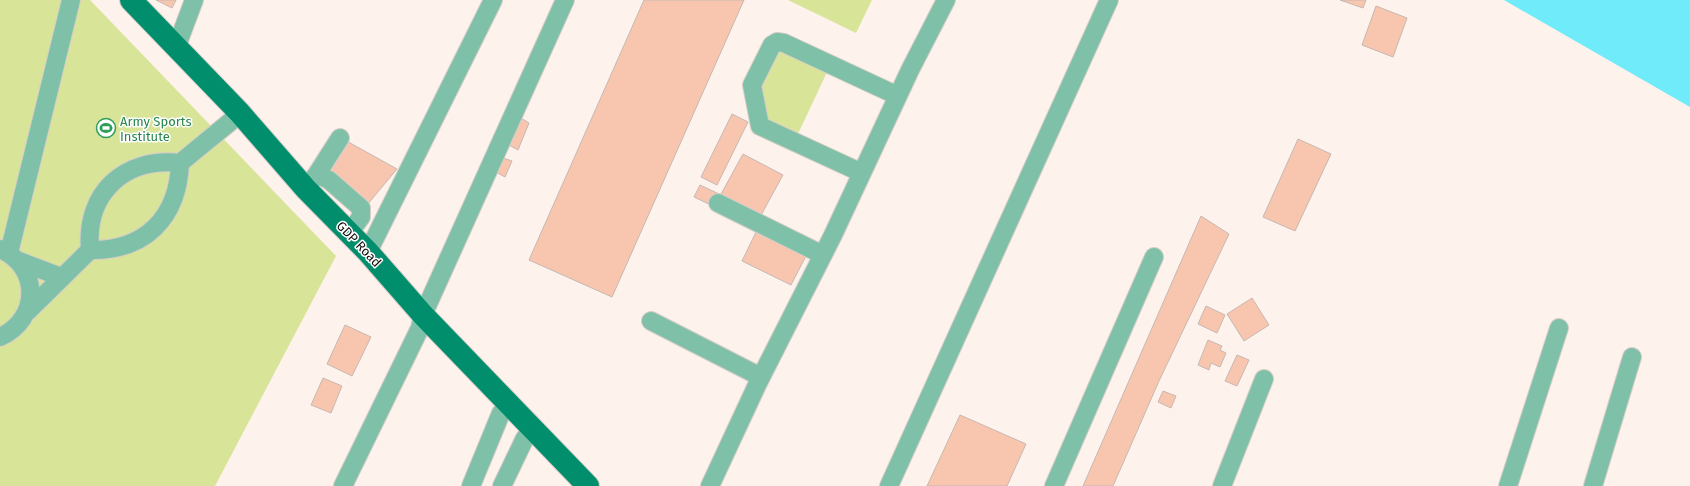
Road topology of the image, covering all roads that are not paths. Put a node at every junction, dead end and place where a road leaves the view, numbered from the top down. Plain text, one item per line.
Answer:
1 (71, 0) edge
2 (114, 0) edge
3 (131, 0) edge
4 (194, 0) edge
5 (493, 0) edge
6 (565, 0) edge
7 (946, 0) edge
8 (1109, 0) edge
9 (176, 48) junction
10 (898, 96) junction
11 (235, 117) junction
12 (340, 138) dead end
13 (180, 163) junction
14 (862, 173) junction
15 (312, 182) junction
16 (718, 203) dead end
17 (90, 250) junction
18 (368, 252) junction
19 (9, 254) edge
20 (823, 255) junction
21 (1154, 257) dead end
22 (62, 277) junction
23 (27, 312) junction
24 (421, 321) junction
25 (651, 321) dead end
26 (1558, 328) dead end
27 (0, 337) edge
28 (1632, 357) dead end
29 (761, 377) junction
30 (1264, 379) dead end
31 (501, 413) junction
32 (525, 438) junction
33 (343, 486) edge
34 (471, 486) edge
35 (502, 486) edge
36 (571, 486) edge
37 (588, 486) edge
38 (710, 486) edge
39 (889, 486) edge
40 (1054, 486) edge
41 (1222, 486) edge
42 (1508, 486) edge
43 (1593, 486) edge

1 - 19 street
2 - 11 main road
3 - 9 main road, GDP Road
4 - 9 street
5 - 18 street
6 - 24 street
7 - 10 street
8 - 39 street
9 - 11 main road, GDP Road
10 - 14 street
10 - 14 street
11 - 13 street
11 - 15 main road, GDP Road
11 - 24 main road
12 - 15 street
13 - 17 street
13 - 17 street
14 - 20 street
15 - 18 main road, GDP Road
16 - 20 street
17 - 22 street
18 - 24 main road, GDP Road
19 - 22 street
19 - 23 street
20 - 29 street
21 - 40 street
22 - 23 street
23 - 27 street
24 - 31 main road
24 - 33 street
24 - 37 main road, GDP Road
25 - 29 street
26 - 42 street
28 - 43 street
29 - 38 street
30 - 41 street
31 - 32 main road
31 - 34 street
32 - 35 street
32 - 36 main road

